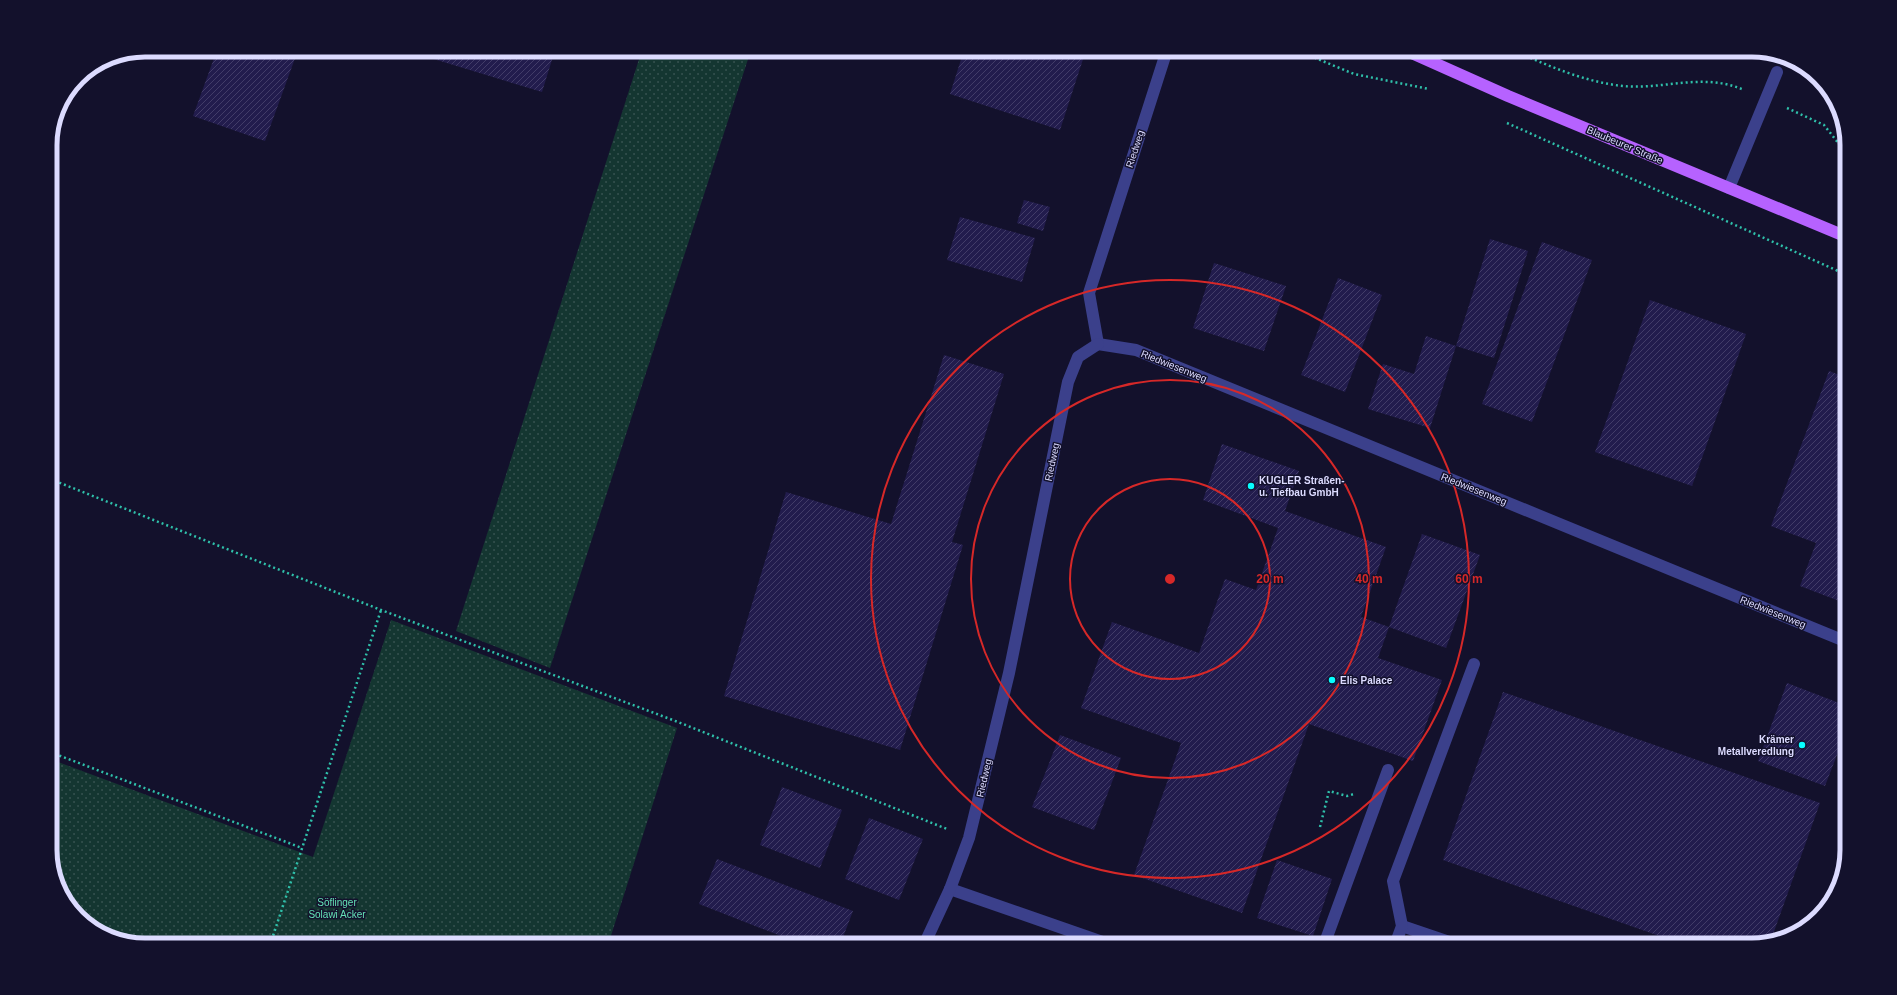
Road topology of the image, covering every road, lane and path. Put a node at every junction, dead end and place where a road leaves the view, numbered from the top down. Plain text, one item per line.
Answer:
1 (1165, 57) edge
2 (1313, 57) edge
3 (1421, 57) edge
4 (1529, 57) edge
5 (1777, 72) dead end
6 (1435, 92) dead end
7 (1766, 99) junction
8 (1500, 121) dead end
9 (1840, 145) edge
10 (1729, 188) junction
11 (1840, 233) edge
12 (1840, 272) edge
13 (1098, 344) junction
14 (57, 482) edge
15 (381, 610) junction
16 (1840, 639) edge
17 (1474, 664) dead end
18 (57, 755) edge
19 (1388, 770) dead end
20 (1361, 792) dead end
21 (1320, 827) dead end
22 (969, 838) junction
23 (302, 848) junction
24 (950, 889) junction
25 (1402, 926) junction
26 (272, 938) edge
27 (927, 938) edge
28 (1091, 938) edge
29 (1327, 938) edge
30 (1398, 938) edge
31 (1437, 938) edge

1 - 13 street, Riedweg
2 - 6 path
3 - 10 main road, Blaubeurer Straße
4 - 7 path
5 - 7 street
7 - 9 path
7 - 10 street
8 - 12 path
10 - 11 main road, Blaubeurer Straße
13 - 16 street, Riedwiesenweg
13 - 22 street, Riedweg
14 - 15 path
15 - 22 path
15 - 23 path
17 - 25 street
18 - 23 path
19 - 29 street
20 - 21 path
22 - 24 street, Riedweg
23 - 26 path
24 - 27 street, Riedweg
24 - 28 street
25 - 30 street
25 - 31 street

